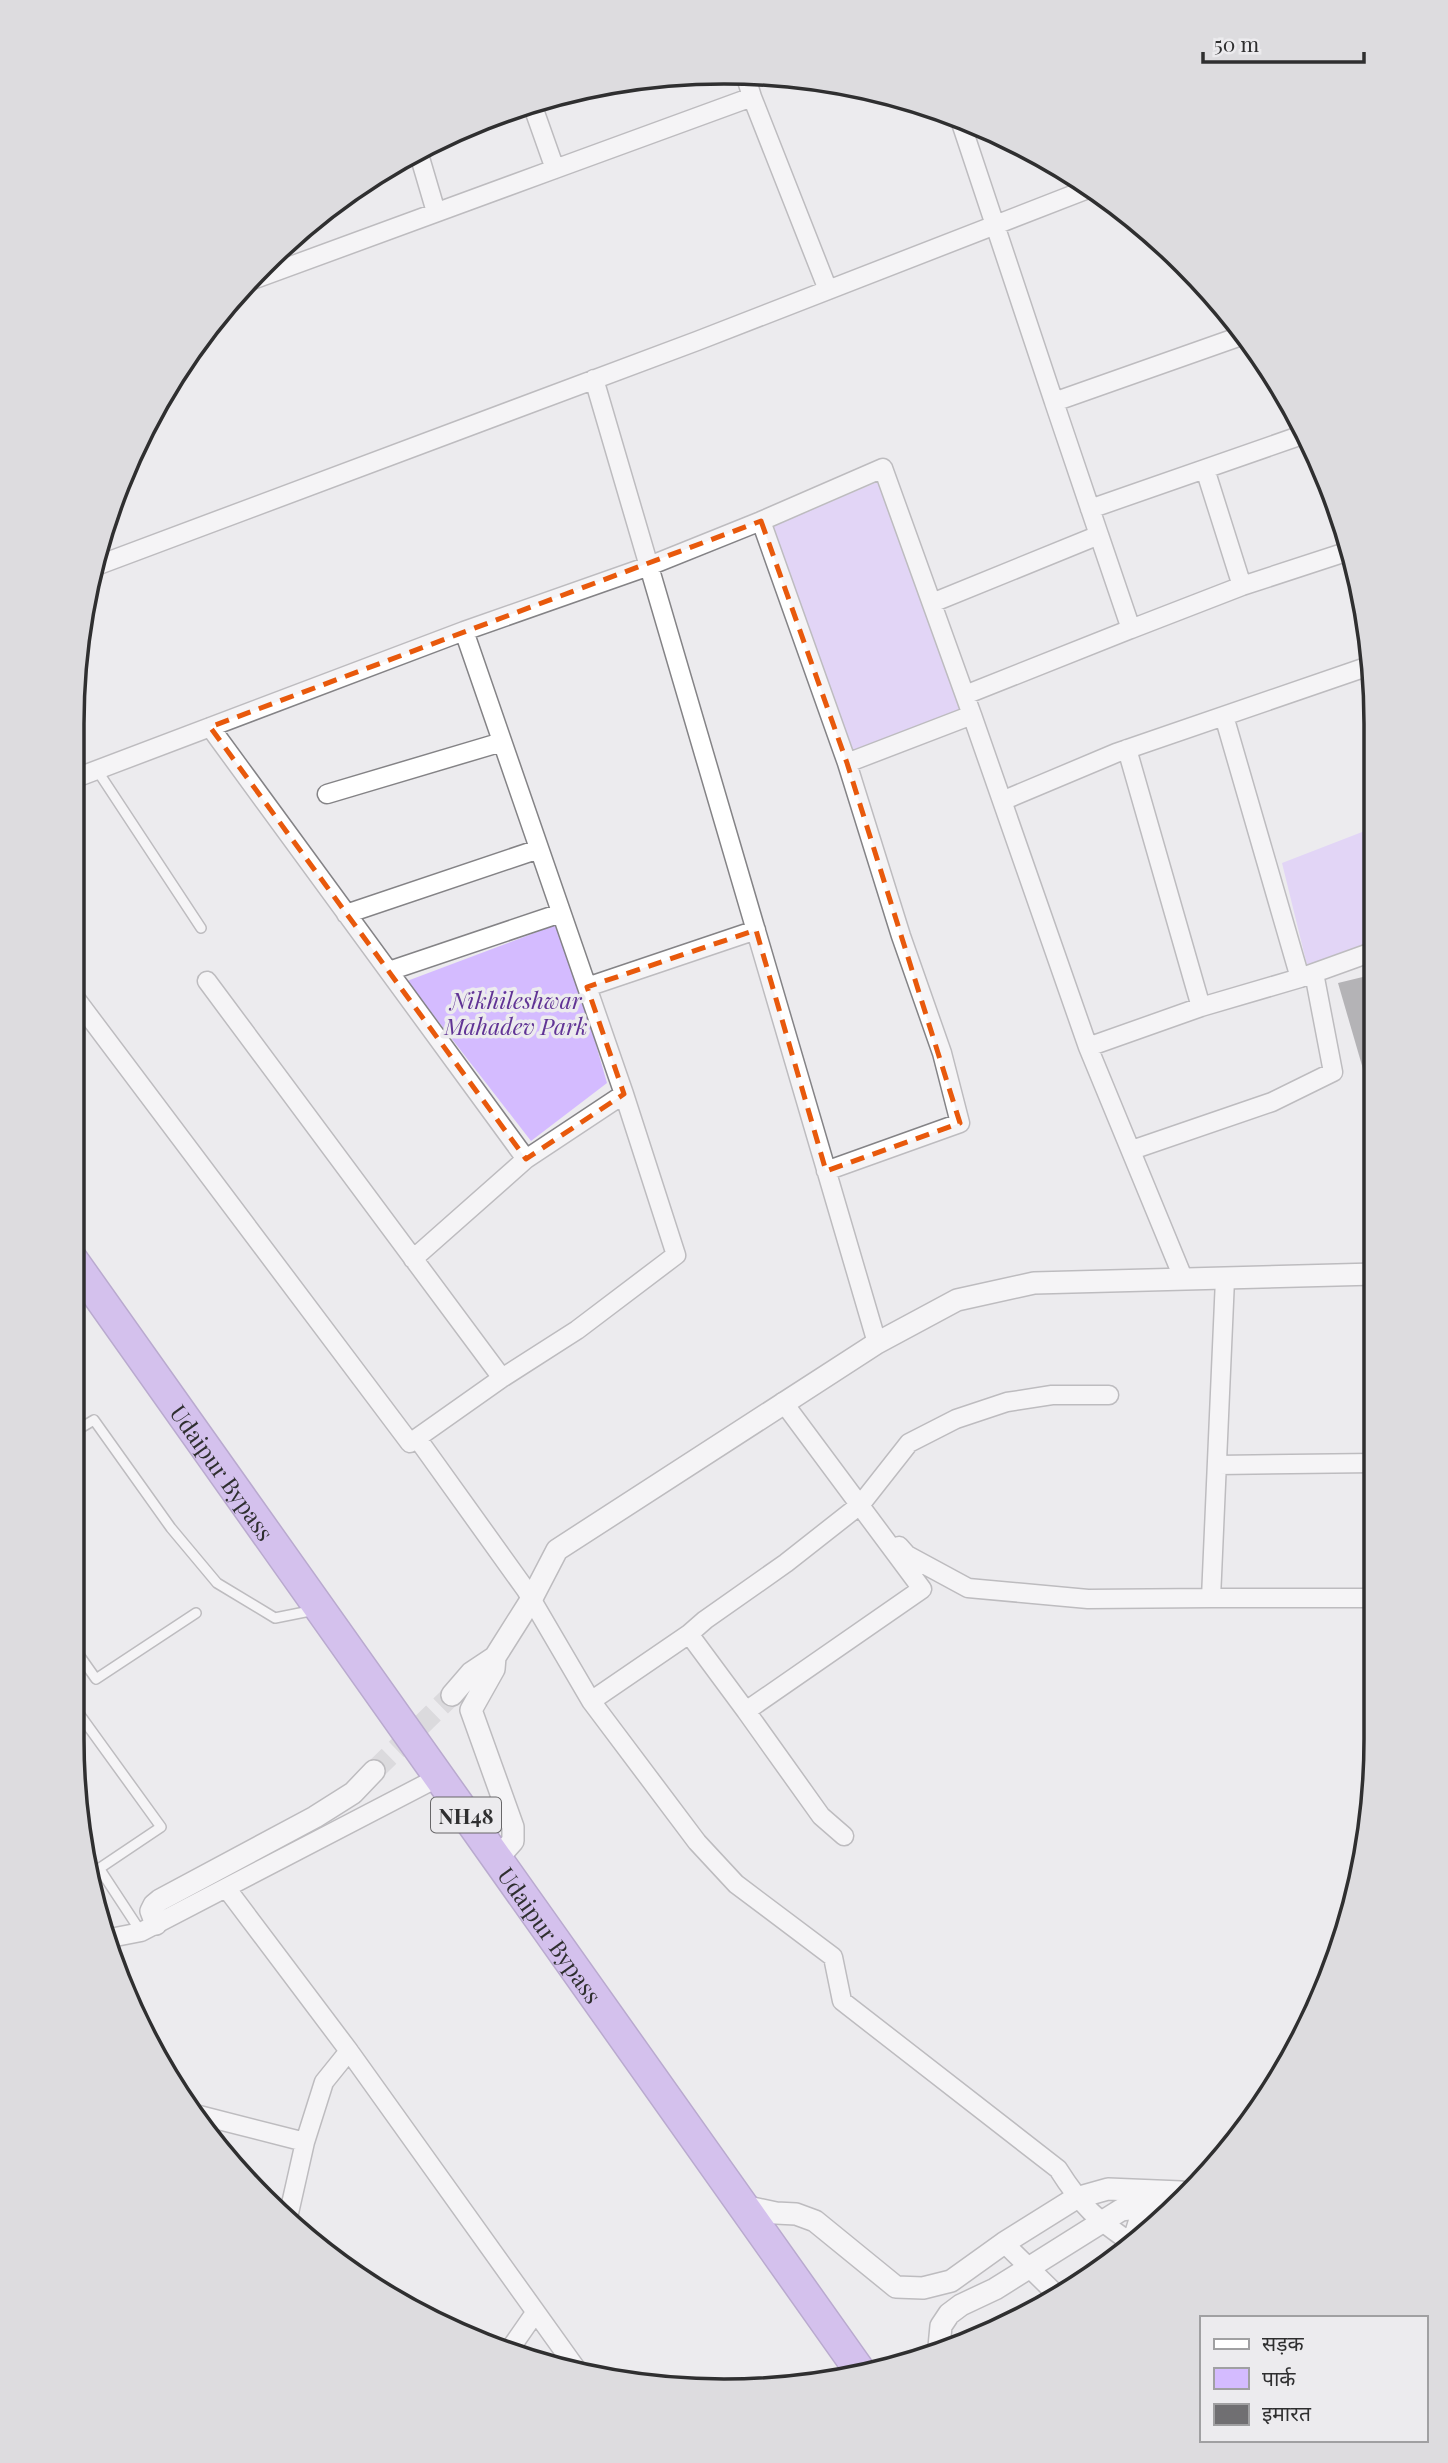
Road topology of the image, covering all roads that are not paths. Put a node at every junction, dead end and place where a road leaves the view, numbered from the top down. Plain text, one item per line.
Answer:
1 (748, 85) edge
2 (752, 97) junction
3 (535, 113) edge
4 (963, 131) edge
5 (421, 161) edge
6 (555, 169) junction
7 (1080, 192) edge
8 (436, 212) junction
9 (993, 226) junction
10 (268, 274) edge
11 (828, 290) junction
12 (1235, 338) edge
13 (594, 379) junction
14 (1054, 402) junction
15 (1296, 437) edge
16 (1205, 469) junction
17 (1090, 509) junction
18 (761, 521) junction
19 (1099, 535) junction
20 (1341, 554) edge
21 (105, 563) edge
22 (649, 566) junction
23 (1242, 586) junction
24 (932, 603) junction
25 (1131, 629) junction
26 (464, 631) junction
27 (1362, 669) edge
28 (965, 695) junction
29 (972, 715) junction
30 (1224, 716) junction
31 (210, 727) junction
32 (502, 741) junction
33 (1127, 749) junction
34 (847, 763) junction
35 (97, 770) junction
36 (84, 775) edge
37 (327, 794) dead end
38 (1002, 801) junction
39 (539, 849) junction
40 (561, 912) junction
41 (346, 914) junction
42 (201, 928) dead end
43 (756, 930) junction
44 (1364, 955) edge
45 (388, 971) junction
46 (1307, 976) junction
47 (207, 981) dead end
48 (587, 986) junction
49 (1201, 1006) junction
50 (84, 1010) edge
51 (1088, 1047) junction
52 (624, 1094) junction
53 (1132, 1150) junction
54 (526, 1159) junction
55 (826, 1171) junction
56 (413, 1259) junction
57 (1364, 1274) edge
58 (84, 1276) edge
59 (1225, 1279) junction
60 (1184, 1280) junction
61 (877, 1343) junction
62 (502, 1378) junction
63 (1109, 1395) dead end
64 (783, 1402) junction
65 (84, 1426) edge
66 (417, 1438) junction
67 (1364, 1463) edge
68 (1217, 1465) junction
69 (861, 1504) junction
70 (1211, 1598) junction
71 (1364, 1598) edge
72 (531, 1600) junction
73 (320, 1609) junction
74 (196, 1613) dead end
75 (690, 1634) junction
76 (495, 1657) junction
77 (84, 1662) edge
78 (452, 1695) tunnel mouth
79 (591, 1701) junction
80 (746, 1711) junction
81 (84, 1721) edge
82 (374, 1771) tunnel mouth
83 (439, 1777) junction
84 (844, 1836) dead end
85 (498, 1858) junction
86 (97, 1869) edge
87 (98, 1872) edge
88 (227, 1889) junction
89 (148, 1928) junction
90 (115, 1936) edge
91 (349, 2051) junction
92 (208, 2117) edge
93 (305, 2142) junction
94 (1108, 2189) junction
95 (1177, 2192) edge
96 (1076, 2198) junction
97 (743, 2206) junction
98 (1159, 2207) edge
99 (290, 2209) edge
100 (1121, 2210) junction
101 (1099, 2222) junction
102 (1136, 2229) edge
103 (1124, 2238) edge
104 (1004, 2243) junction
105 (1028, 2268) junction
106 (1051, 2289) edge
107 (536, 2313) junction
108 (940, 2341) edge
109 (514, 2343) edge
110 (570, 2360) edge
111 (856, 2365) edge

1 - 2 street
2 - 6 street
2 - 11 street
3 - 6 street
4 - 9 street
5 - 8 street
6 - 8 street
7 - 9 street
8 - 10 street
9 - 11 street
9 - 14 street
11 - 13 street
12 - 14 street
13 - 21 street
13 - 22 street
14 - 17 street
15 - 16 street
16 - 17 street
16 - 23 street
17 - 19 street
18 - 22 street
18 - 24 street
18 - 34 street
19 - 24 street
19 - 25 street
20 - 23 street
22 - 26 street
22 - 43 street
23 - 25 street
24 - 28 street
25 - 28 street
26 - 31 street
26 - 32 street
27 - 30 street
28 - 29 street
29 - 34 street
29 - 38 street
30 - 33 street
30 - 46 street
31 - 35 street
31 - 41 street
32 - 37 street
32 - 39 street
33 - 38 street
33 - 49 street
34 - 55 street
35 - 36 street
35 - 42 lane
38 - 51 street
39 - 40 street
39 - 41 street
40 - 45 street
40 - 48 street
41 - 45 street
43 - 48 street
43 - 55 street
44 - 46 street
45 - 54 street
46 - 49 street
46 - 53 street
47 - 56 street
48 - 52 street
49 - 51 street
50 - 66 street
51 - 53 street
52 - 54 street
52 - 62 street
53 - 60 street
54 - 56 street
55 - 61 street
56 - 62 street
57 - 59 street
58 - 73 highway, Udaipur Bypass / NH48
59 - 60 street
59 - 68 street
60 - 61 street
61 - 64 street
62 - 66 street
63 - 69 street
64 - 69 street
64 - 72 street
65 - 73 lane
66 - 72 street
67 - 68 street
68 - 70 street
69 - 70 street
69 - 75 street
69 - 80 street
70 - 71 street
72 - 76 street
72 - 79 street
73 - 83 highway, Udaipur Bypass / NH48
74 - 77 lane
75 - 79 street
75 - 80 street
76 - 78 street
76 - 85 street
79 - 96 street
80 - 84 street
81 - 86 lane
82 - 89 street
83 - 85 highway, Udaipur Bypass / NH48
83 - 88 street
85 - 97 highway, Udaipur Bypass / NH48
87 - 89 lane
88 - 89 street
88 - 91 street
89 - 90 street
91 - 93 street
91 - 107 street
92 - 93 street
93 - 99 street
94 - 95 street
94 - 96 street
94 - 100 street
96 - 101 street
96 - 104 street
97 - 104 street
97 - 111 highway, Udaipur Bypass / NH48
98 - 100 street
98 - 102 street
100 - 101 street
101 - 103 street
101 - 105 street
104 - 105 street
105 - 106 street
105 - 108 street
107 - 109 street
107 - 110 street

